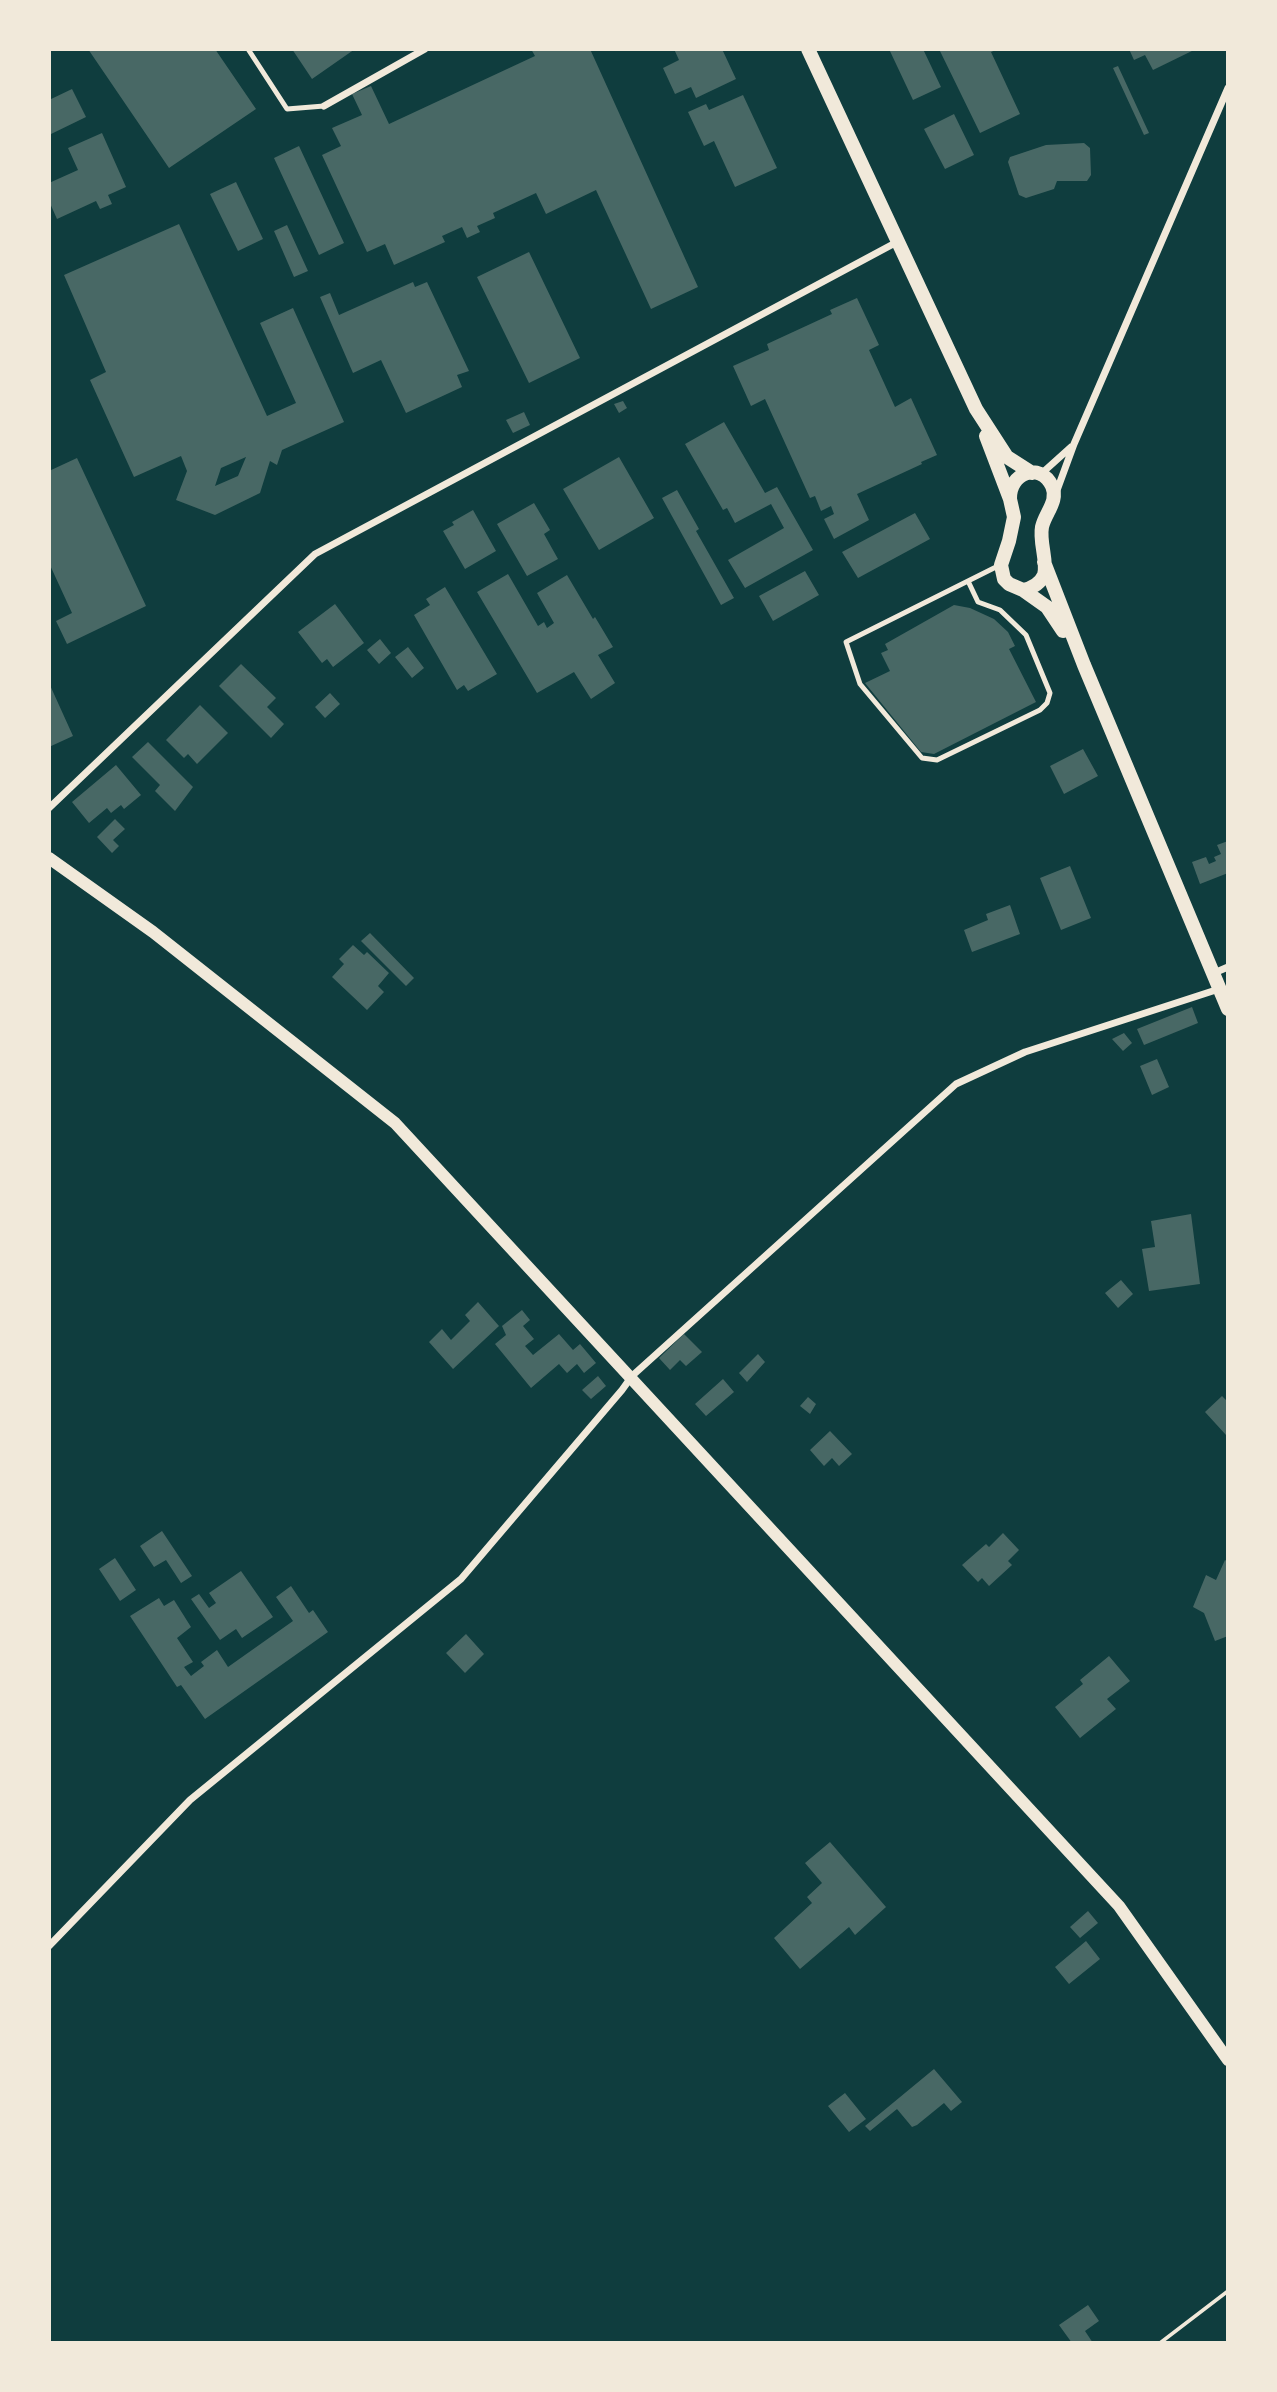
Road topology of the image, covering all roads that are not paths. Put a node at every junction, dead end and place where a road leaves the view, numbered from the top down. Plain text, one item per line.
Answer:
1 (248, 49) edge
2 (425, 49) edge
3 (808, 49) edge
4 (1228, 88) edge
5 (324, 106) joint
6 (897, 242) junction
7 (976, 409) junction
8 (1074, 444) junction
9 (1036, 474) junction
10 (1010, 499) junction
11 (1054, 499) junction
12 (1044, 562) junction
13 (1001, 565) junction
14 (968, 581) junction
15 (1023, 590) junction
16 (1084, 665) junction
17 (49, 808) edge
18 (49, 858) edge
19 (1228, 967) edge
20 (1213, 974) junction
21 (1220, 989) junction
22 (1228, 1009) edge
23 (632, 1376) junction
24 (49, 1946) edge
25 (1228, 2060) edge

1 - 5 lane
2 - 5 street
3 - 6 main road
4 - 8 street
6 - 7 main road
6 - 17 street
7 - 9 main road
7 - 10 main road
8 - 9 street
8 - 11 street
9 - 10 main road
9 - 11 main road
10 - 13 main road
11 - 12 main road
12 - 15 main road
12 - 16 main road
13 - 14 lane
13 - 15 main road
14 - 14 lane
15 - 16 main road
16 - 20 main road
18 - 23 street
19 - 20 street
20 - 21 main road
21 - 22 main road
21 - 23 street
23 - 24 street
23 - 25 street

